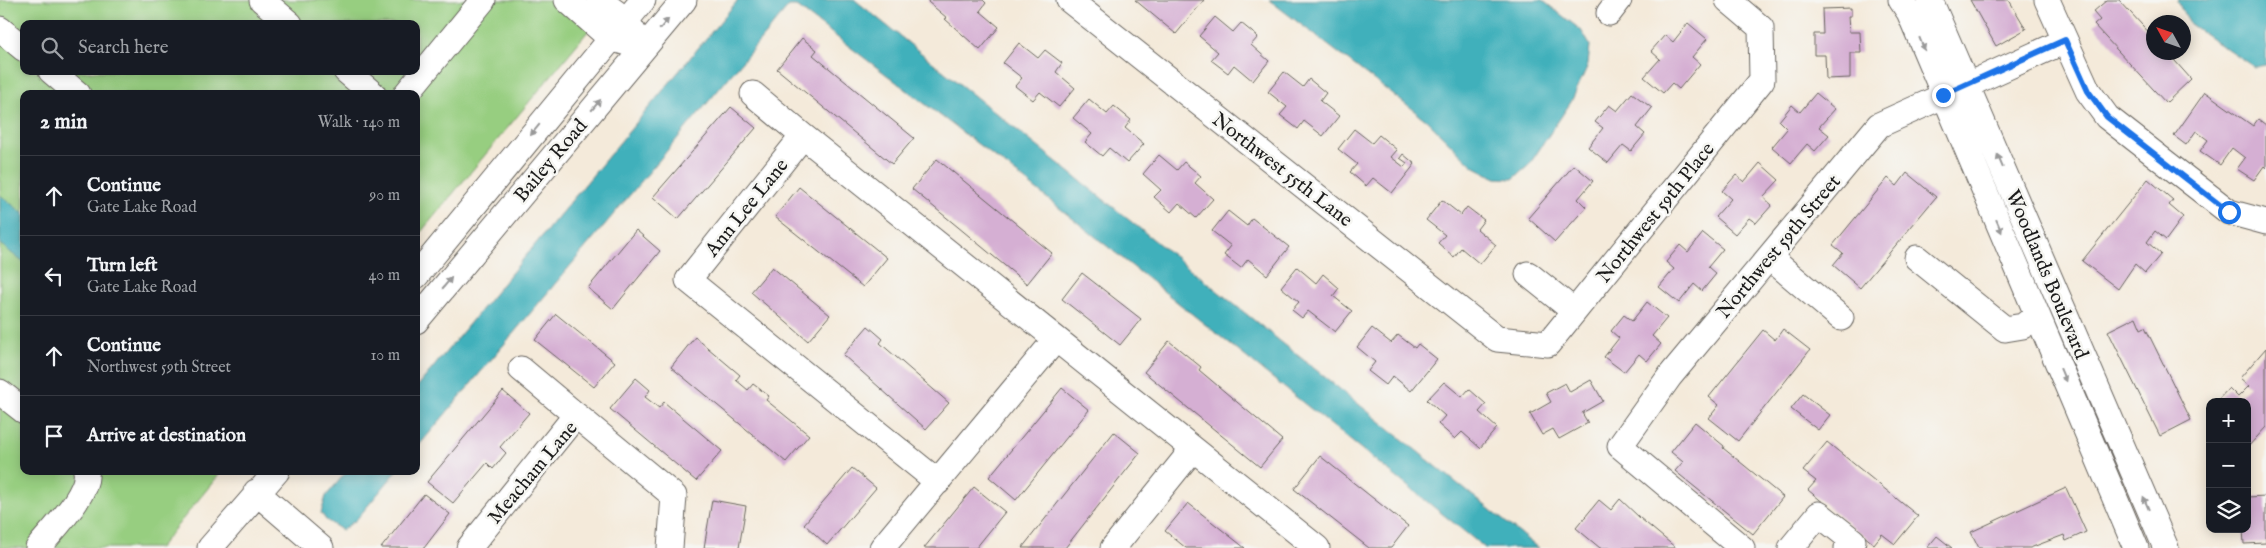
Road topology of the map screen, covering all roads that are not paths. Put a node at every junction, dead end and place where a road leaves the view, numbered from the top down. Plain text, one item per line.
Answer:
1 (262, 0) edge
2 (483, 0) edge
3 (567, 0) edge
4 (599, 0) edge
5 (642, 0) edge
6 (684, 0) edge
7 (1069, 0) edge
8 (1728, 0) edge
9 (1901, 0) edge
10 (1930, 0) edge
11 (2047, 0) edge
12 (285, 20) edge
13 (0, 28) edge
14 (618, 29) junction
15 (2065, 40) junction
16 (20, 45) edge
17 (644, 47) junction
18 (56, 75) edge
19 (351, 75) edge
20 (1967, 84) junction
21 (73, 90) edge
22 (368, 90) edge
23 (409, 90) edge
24 (753, 94) dead end
25 (1943, 95) junction
26 (803, 136) junction
27 (2266, 222) edge
28 (1769, 256) junction
29 (1918, 258) dead end
30 (420, 271) edge
31 (1528, 274) dead end
32 (1574, 312) junction
33 (2037, 315) junction
34 (420, 316) edge
35 (1841, 318) dead end
36 (1056, 339) junction
37 (1497, 339) joint
38 (521, 369) dead end
39 (0, 392) edge
40 (20, 409) edge
41 (576, 415) junction
42 (1193, 449) junction
43 (86, 475) edge
44 (268, 475) edge
45 (273, 475) edge
46 (938, 482) junction
47 (256, 492) junction
48 (2157, 545) edge
49 (38, 548) edge
50 (210, 548) edge
51 (321, 548) edge
52 (469, 548) edge
53 (670, 548) edge
54 (882, 548) edge
55 (1113, 548) edge
56 (1317, 548) edge
57 (1742, 548) edge
58 (1791, 548) edge
59 (1846, 548) edge
60 (2136, 548) edge

1 - 12 street
2 - 23 street
3 - 14 street
4 - 14 street
5 - 14 street, Bailey Road
17 -> 6 street, Bailey Road
7 - 37 street, Northwest 55th Lane
8 - 32 street, Northwest 59th Place
9 -> 25 street, Woodlands Boulevard
10 - 20 street, Woodlands Boulevard
11 - 15 street
13 - 16 street
14 - 17 street
14 -> 30 street, Bailey Road
15 - 20 street, Northwest 59th Street
15 - 27 street
34 -> 17 street, Bailey Road
18 - 21 street
19 - 22 street
20 - 25 street, Northwest 59th Street
48 -> 20 street, Woodlands Boulevard
24 - 26 street
25 - 28 street, Northwest 59th Street
25 -> 33 street, Woodlands Boulevard
26 - 36 street
26 - 46 street, Ann Lee Lane
28 - 35 street
28 - 57 street, Northwest 59th Street
29 - 33 street
31 - 32 street
32 - 37 street, Northwest 59th Place
33 -> 60 street, Woodlands Boulevard
36 - 42 street
36 - 46 street
38 - 41 street
39 - 40 street
41 - 52 street, Meacham Lane
41 - 53 street, Meacham Lane
42 - 55 street
42 - 56 street
43 - 49 street
44 - 47 street
45 - 47 street
46 - 54 street
47 - 50 street
47 - 51 street
58 - 59 street

